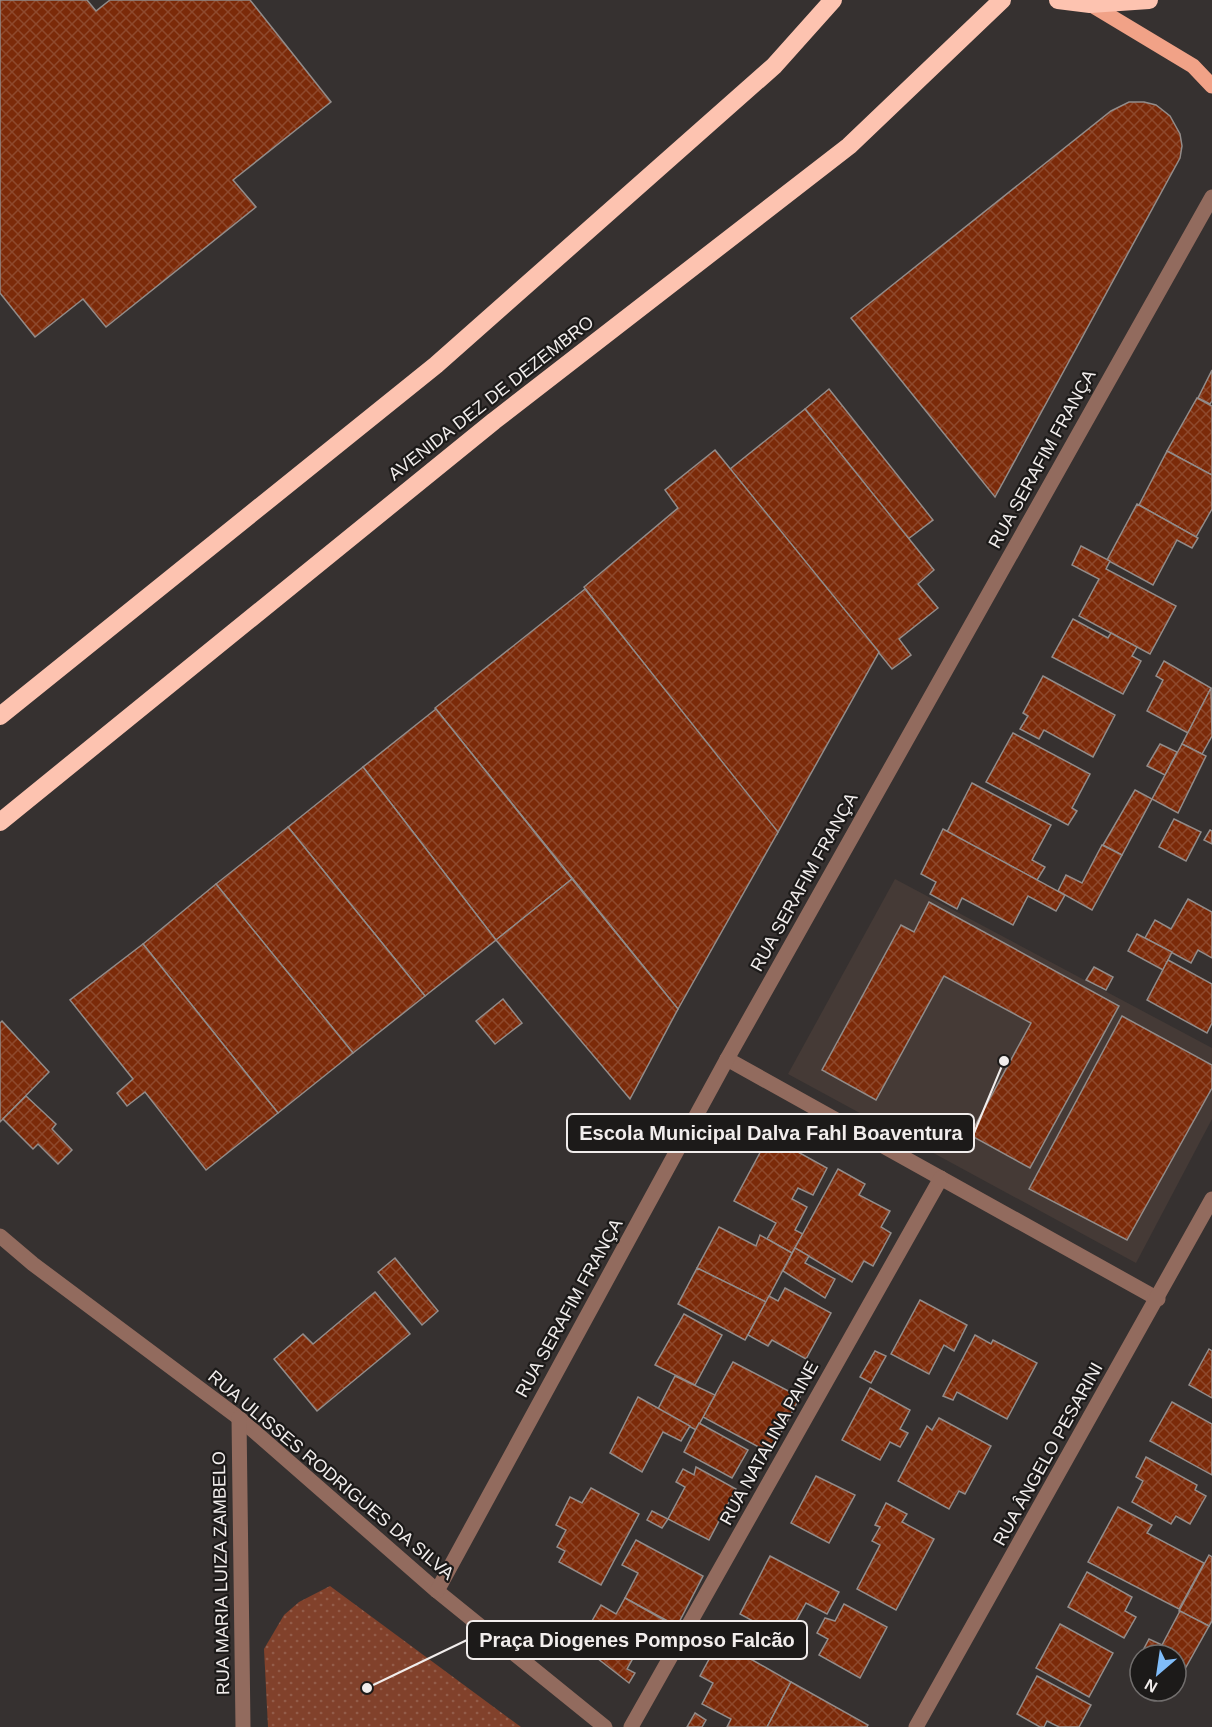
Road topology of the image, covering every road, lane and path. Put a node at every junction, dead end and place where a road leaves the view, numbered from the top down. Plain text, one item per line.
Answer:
1 (833, 0) edge
2 (1002, 0) edge
3 (1058, 0) edge
4 (1149, 0) edge
5 (1090, 4) junction
6 (1212, 86) edge
7 (1212, 197) edge
8 (0, 716) edge
9 (0, 822) edge
10 (727, 1059) junction
11 (941, 1178) junction
12 (1212, 1199) edge
13 (0, 1236) edge
14 (1158, 1299) junction
15 (239, 1418) junction
16 (437, 1591) junction
17 (243, 1727) edge
18 (605, 1727) edge
19 (631, 1727) edge
20 (916, 1727) edge

1 - 8 highway
2 - 9 highway, AVENIDA DEZ DE DEZEMBRO
3 - 5 highway
4 - 5 highway
5 - 6 main road
7 - 10 street, RUA SERAFIM FRANÇA
10 - 11 street
10 - 16 street, RUA SERAFIM FRANÇA
11 - 14 street
11 - 19 street, RUA NATALINA PAINE
12 - 14 street, RUA ÂNGELO PESARINI
13 - 15 street, RUA ULISSES RODRIGUES DA SILVA
14 - 20 street, RUA ÂNGELO PESARINI
15 - 16 street, RUA ULISSES RODRIGUES DA SILVA
15 - 17 street, RUA MARIA LUIZA ZAMBELO
16 - 18 street, RUA ULISSES RODRIGUES DA SILVA

